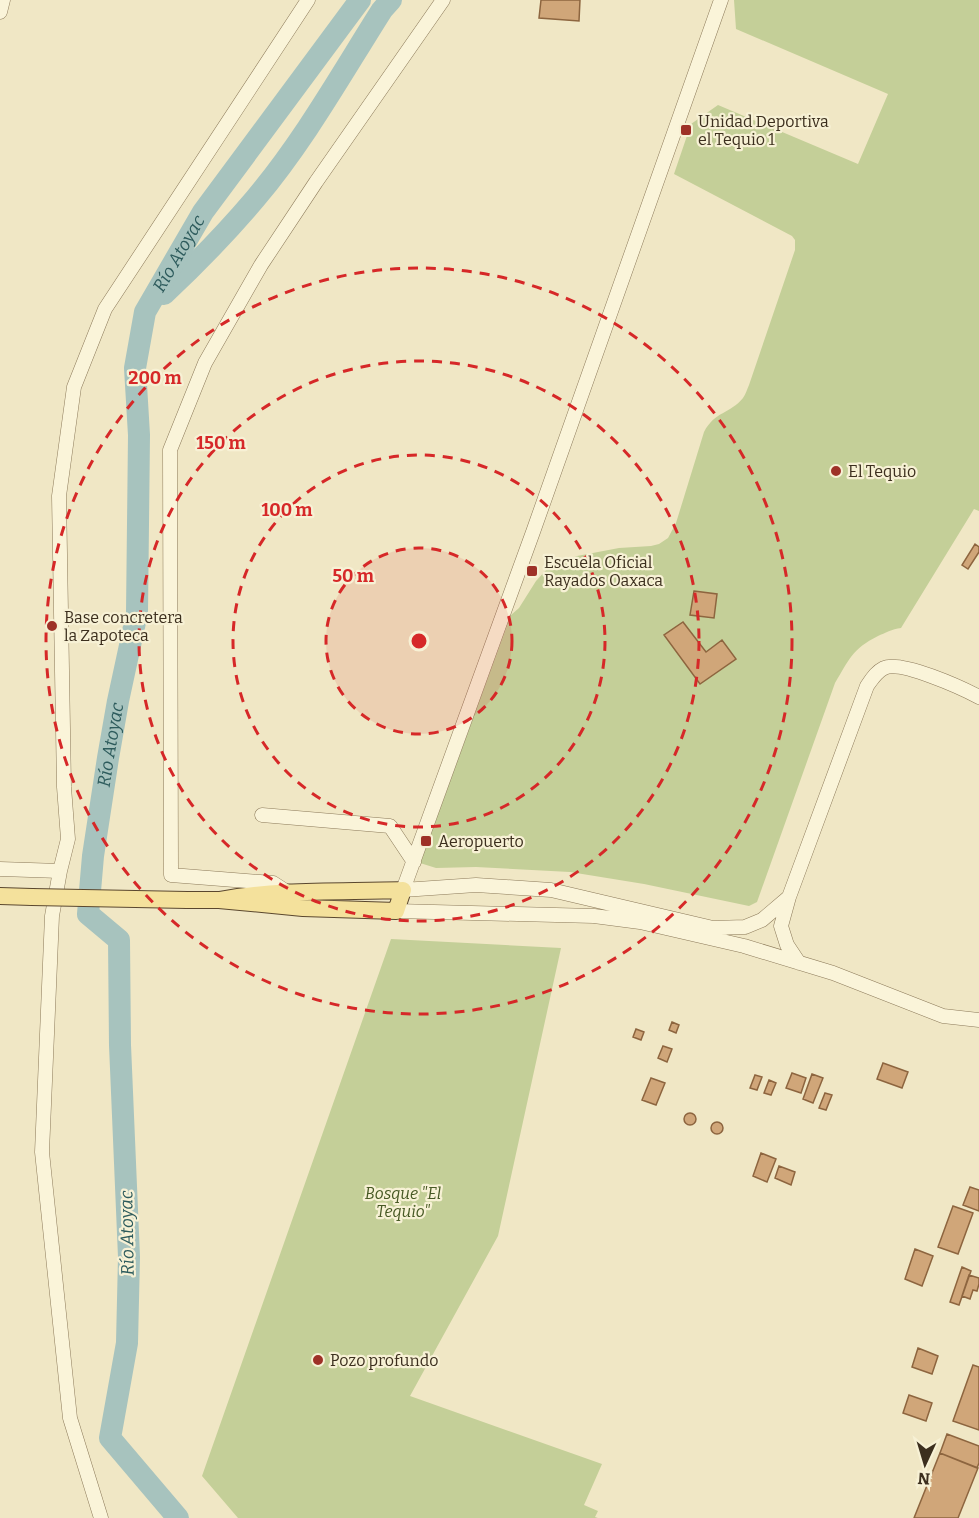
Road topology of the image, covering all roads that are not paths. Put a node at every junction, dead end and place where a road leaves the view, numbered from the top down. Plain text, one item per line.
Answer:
1 (3, 0) edge
2 (308, 0) edge
3 (443, 0) edge
4 (721, 0) edge
5 (0, 12) edge
6 (979, 697) edge
7 (262, 815) dead end
8 (414, 862) junction
9 (0, 869) edge
10 (60, 871) junction
11 (403, 890) junction
12 (287, 892) junction
13 (0, 896) edge
14 (789, 897) junction
15 (219, 900) junction
16 (396, 910) junction
17 (799, 963) junction
18 (979, 1020) edge
19 (101, 1518) edge

1 - 5 street
2 - 10 street
3 - 12 street
4 - 8 street
6 - 14 street
7 - 8 street
8 - 11 street
9 - 10 street
10 - 19 street
11 - 12 main road
11 - 14 street
11 - 16 main road
12 - 15 main road
13 - 15 main road, bridge
14 - 17 street
15 - 16 main road
16 - 17 street
17 - 18 street

